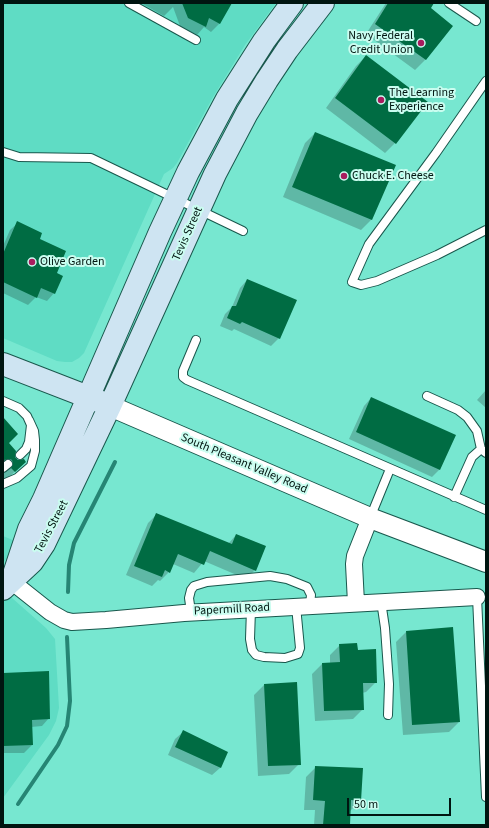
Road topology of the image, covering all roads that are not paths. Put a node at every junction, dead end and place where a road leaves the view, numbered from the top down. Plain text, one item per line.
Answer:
1 (129, 3) edge
2 (292, 3) edge
3 (323, 3) edge
4 (450, 3) edge
5 (476, 21) dead end
6 (196, 40) dead end
7 (486, 81) edge
8 (3, 152) edge
9 (176, 199) junction
10 (198, 211) junction
11 (486, 230) edge
12 (243, 231) dead end
13 (196, 340) dead end
14 (3, 364) edge
15 (88, 396) junction
16 (427, 396) dead end
17 (3, 401) edge
18 (110, 406) junction
19 (29, 420) junction
20 (483, 451) edge
21 (20, 455) dead end
22 (390, 469) junction
23 (3, 484) edge
24 (454, 497) junction
25 (486, 510) edge
26 (370, 518) junction
27 (486, 562) edge
28 (7, 585) edge
29 (477, 597) joint
30 (381, 601) junction
31 (356, 603) junction
32 (303, 606) junction
33 (251, 609) junction
34 (191, 612) junction
35 (388, 715) dead end
36 (486, 797) edge

1 - 6 lane
2 - 9 main road, Tevis Street
3 - 10 main road, Tevis Street
4 - 5 lane
7 - 11 lane
8 - 9 lane
9 - 10 lane
9 - 15 main road, Tevis Street
10 - 12 lane
10 - 18 main road, Tevis Street
13 - 22 lane
14 - 15 main road, South Pleasant Valley Road
15 - 18 main road, South Pleasant Valley Road
15 - 28 main road, Tevis Street
16 - 20 lane
17 - 19 lane
18 - 26 street, South Pleasant Valley Road
18 - 28 main road, Tevis Street
19 - 21 lane
19 - 23 lane
20 - 24 lane
22 - 24 lane
22 - 26 lane
24 - 25 lane
26 - 27 street, South Pleasant Valley Road
26 - 31 street
28 - 34 street, Papermill Road
29 - 30 street, Papermill Road
29 - 36 lane
30 - 31 street, Papermill Road
30 - 35 lane
31 - 32 street, Papermill Road
32 - 33 street, Papermill Road
32 - 33 lane
32 - 34 lane
33 - 34 street, Papermill Road

